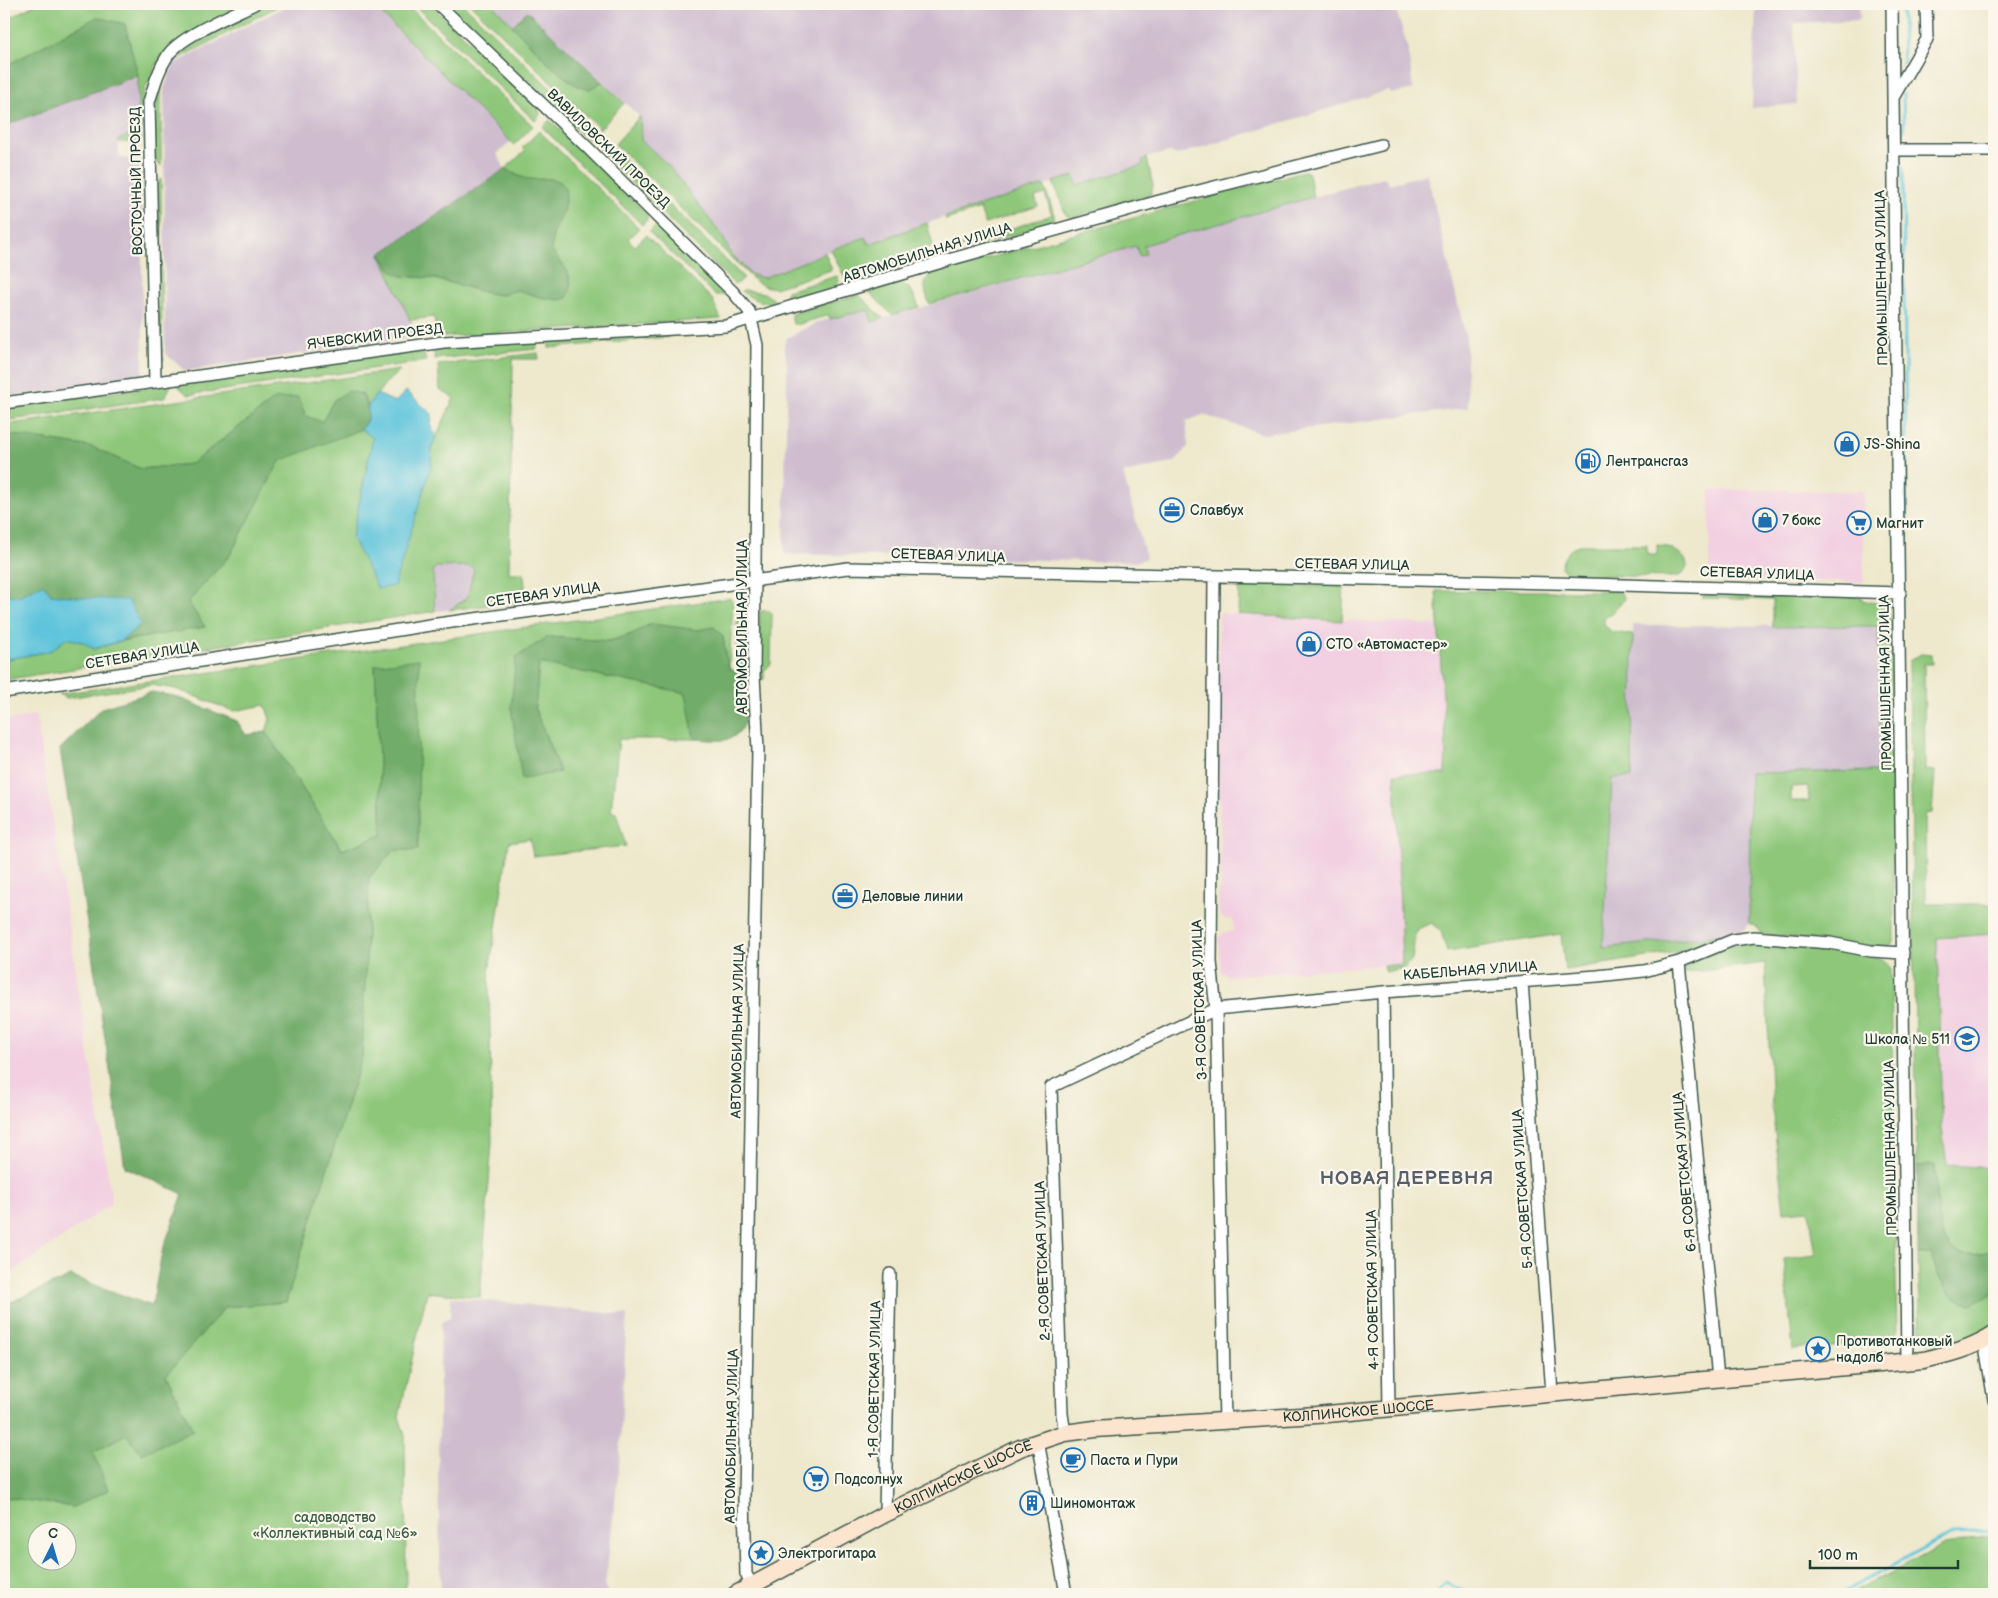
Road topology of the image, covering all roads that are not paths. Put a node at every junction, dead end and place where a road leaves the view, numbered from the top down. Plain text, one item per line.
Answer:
1 (254, 4) edge
2 (438, 4) edge
3 (1892, 4) edge
4 (1926, 4) edge
5 (1894, 97) junction
6 (1381, 145) dead end
7 (1894, 150) junction
8 (1994, 150) edge
9 (752, 320) junction
10 (155, 382) junction
11 (4, 403) edge
12 (1214, 577) junction
13 (756, 581) junction
14 (1900, 592) junction
15 (4, 692) edge
16 (1903, 953) junction
17 (1679, 962) junction
18 (1522, 982) junction
19 (1383, 992) junction
20 (1216, 1009) junction
21 (1051, 1087) joint
22 (890, 1274) dead end
23 (1989, 1337) edge
24 (1907, 1361) junction
25 (1718, 1378) junction
26 (1552, 1393) junction
27 (1994, 1400) edge
28 (1389, 1409) junction
29 (1225, 1422) junction
30 (1065, 1433) junction
31 (1038, 1441) junction
32 (885, 1514) junction
33 (752, 1586) junction
34 (736, 1594) edge
35 (1066, 1594) edge

1 - 10 street, ВОСТОЧНЫЙ ПРОЕЗД
2 - 9 street, ВАВИЛОВСКИЙ ПРОЕЗД
3 - 5 street, ПРОМЫШЛЕННАЯ УЛИЦА
4 - 5 street
5 - 7 street, ПРОМЫШЛЕННАЯ УЛИЦА
6 - 9 street, АВТОМОБИЛЬНАЯ УЛИЦА
7 - 8 street
7 - 14 street, ПРОМЫШЛЕННАЯ УЛИЦА
9 - 10 street, ЯЧЕВСКИЙ ПРОЕЗД
9 - 13 street, АВТОМОБИЛЬНАЯ УЛИЦА
10 - 11 street, ЯЧЕВСКИЙ ПРОЕЗД
12 - 13 street, СЕТЕВАЯ УЛИЦА
12 - 14 street, СЕТЕВАЯ УЛИЦА
12 - 20 street, 3-Я СОВЕТСКАЯ УЛИЦА
13 - 15 street, СЕТЕВАЯ УЛИЦА
13 - 33 street, АВТОМОБИЛЬНАЯ УЛИЦА
14 - 16 street, ПРОМЫШЛЕННАЯ УЛИЦА
16 - 17 street, КАБЕЛЬНАЯ УЛИЦА
16 - 24 street, ПРОМЫШЛЕННАЯ УЛИЦА
17 - 18 street, КАБЕЛЬНАЯ УЛИЦА
17 - 25 street, 6-Я СОВЕТСКАЯ УЛИЦА
18 - 19 street, КАБЕЛЬНАЯ УЛИЦА
18 - 26 street, 5-Я СОВЕТСКАЯ УЛИЦА
19 - 20 street, КАБЕЛЬНАЯ УЛИЦА
19 - 28 street, 4-Я СОВЕТСКАЯ УЛИЦА
20 - 21 street, КАБЕЛЬНАЯ УЛИЦА
20 - 29 street, 3-Я СОВЕТСКАЯ УЛИЦА
21 - 30 street, 2-Я СОВЕТСКАЯ УЛИЦА
22 - 32 street, 1-Я СОВЕТСКАЯ УЛИЦА
23 - 24 main road, КОЛПИНСКОЕ ШОССЕ
23 - 27 street
24 - 25 main road, КОЛПИНСКОЕ ШОССЕ
25 - 26 main road, КОЛПИНСКОЕ ШОССЕ
26 - 28 main road, КОЛПИНСКОЕ ШОССЕ
28 - 29 main road, КОЛПИНСКОЕ ШОССЕ
29 - 30 main road, КОЛПИНСКОЕ ШОССЕ
30 - 31 main road, КОЛПИНСКОЕ ШОССЕ
31 - 32 main road, КОЛПИНСКОЕ ШОССЕ
31 - 35 street
32 - 33 main road, КОЛПИНСКОЕ ШОССЕ
33 - 34 main road, КОЛПИНСКОЕ ШОССЕ

